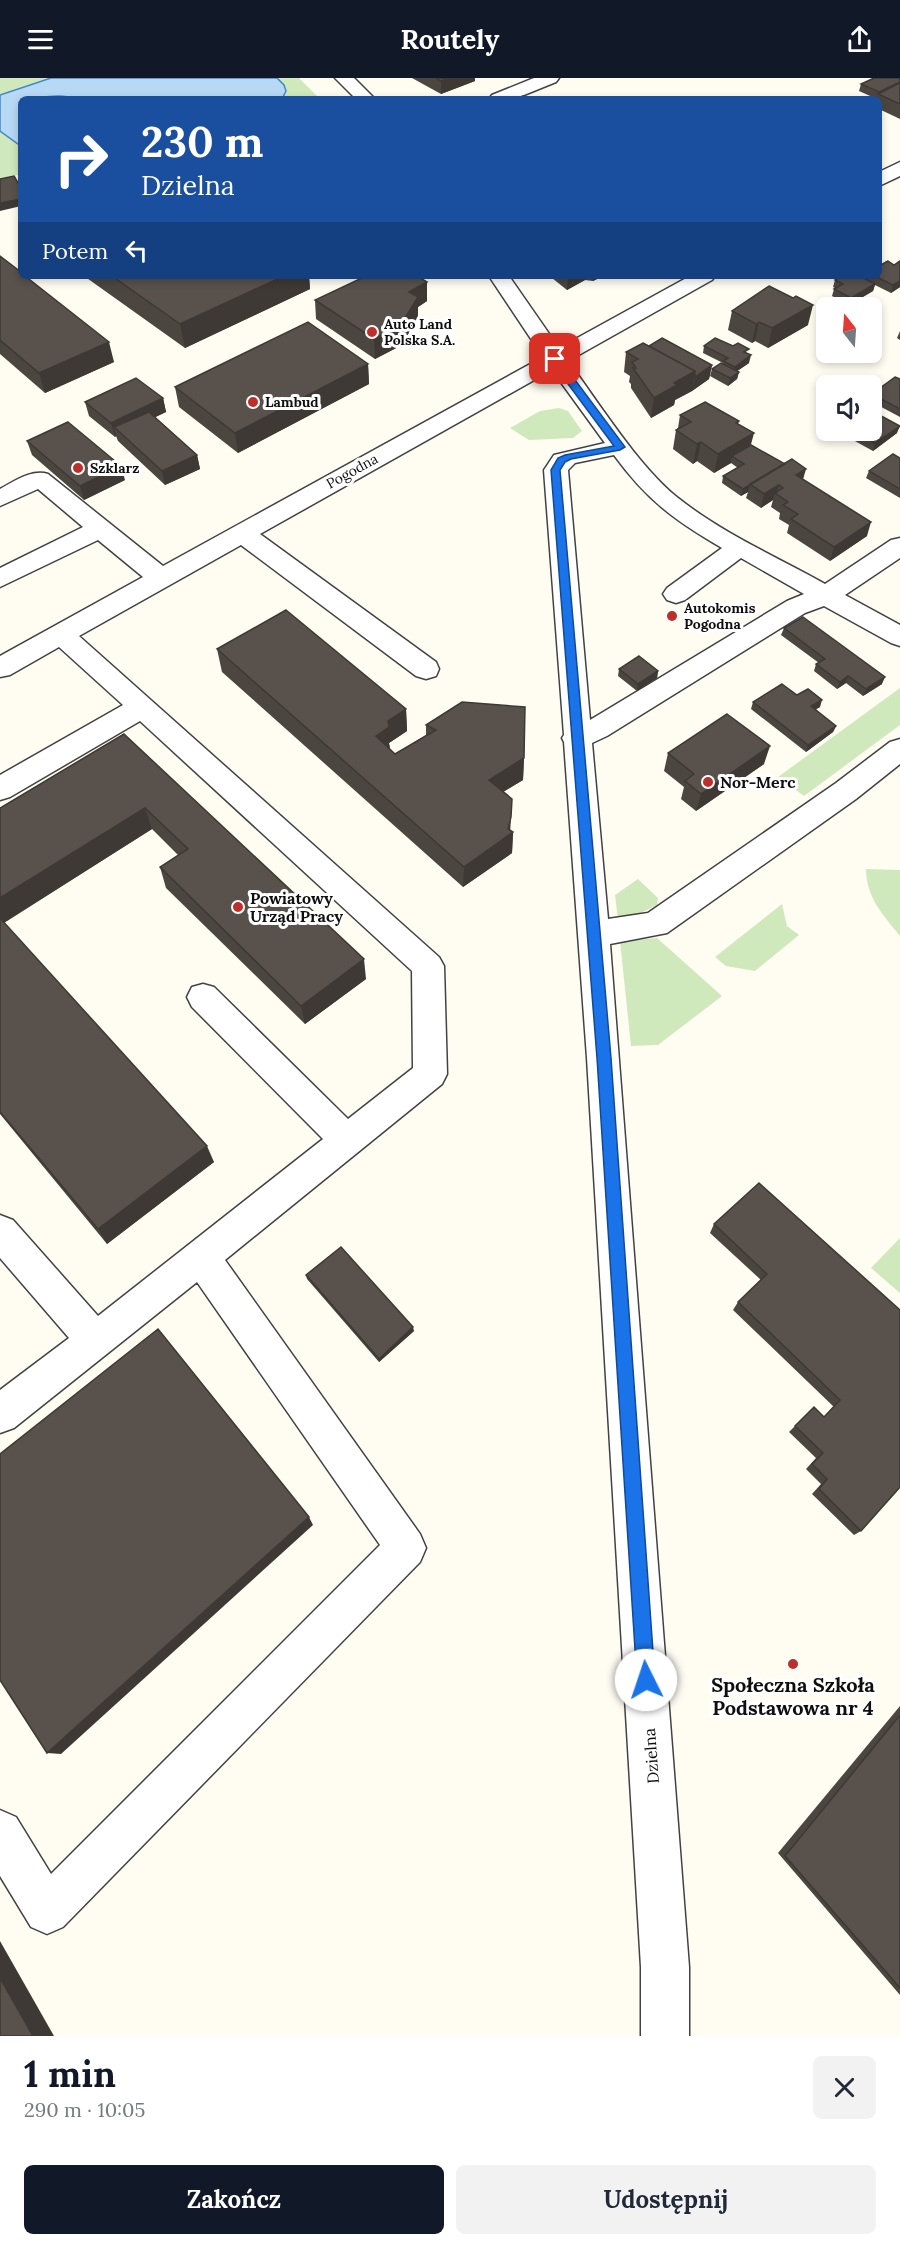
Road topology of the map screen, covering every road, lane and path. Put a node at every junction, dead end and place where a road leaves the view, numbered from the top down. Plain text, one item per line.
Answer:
1 (344, 78) edge
2 (550, 78) edge
3 (363, 96) edge
4 (505, 96) edge
5 (900, 168) edge
6 (882, 178) edge
7 (501, 279) edge
8 (667, 279) edge
9 (699, 279) edge
10 (684, 287) junction
11 (555, 359) junction
12 (620, 447) junction
13 (0, 498) edge
14 (100, 529) junction
15 (242, 533) junction
16 (900, 546) edge
17 (740, 547) junction
18 (0, 578) edge
19 (161, 578) junction
20 (676, 594) dead end
21 (827, 595) junction
22 (61, 634) junction
23 (900, 637) edge
24 (0, 668) edge
25 (426, 669) dead end
26 (142, 707) junction
27 (576, 738) junction
28 (900, 749) edge
29 (0, 789) edge
30 (593, 932) junction
31 (203, 997) dead end
32 (348, 1141) junction
33 (0, 1232) edge
34 (201, 1257) junction
35 (96, 1341) junction
36 (0, 1414) edge
37 (0, 1833) edge
38 (665, 2036) edge

1 - 3 street
2 - 4 street
5 - 6 street
7 - 11 street
8 - 10 street
9 - 10 street, Pogodna
10 - 11 street, Pogodna
11 - 12 street
11 - 15 street, Pogodna
12 - 17 street
12 - 27 street, Dzielna
13 - 14 street
14 - 18 street
14 - 19 street
15 - 19 street, Pogodna
15 - 25 street
16 - 21 street
17 - 20 street
17 - 21 street
19 - 22 street, Pogodna
21 - 23 street
21 - 27 street
22 - 24 street, Pogodna
22 - 26 street
26 - 29 street
26 - 32 street
27 - 30 street, Dzielna
28 - 30 street
30 - 38 street, Dzielna
31 - 32 street
32 - 34 street
33 - 35 street
34 - 35 street
34 - 37 street
35 - 36 street

